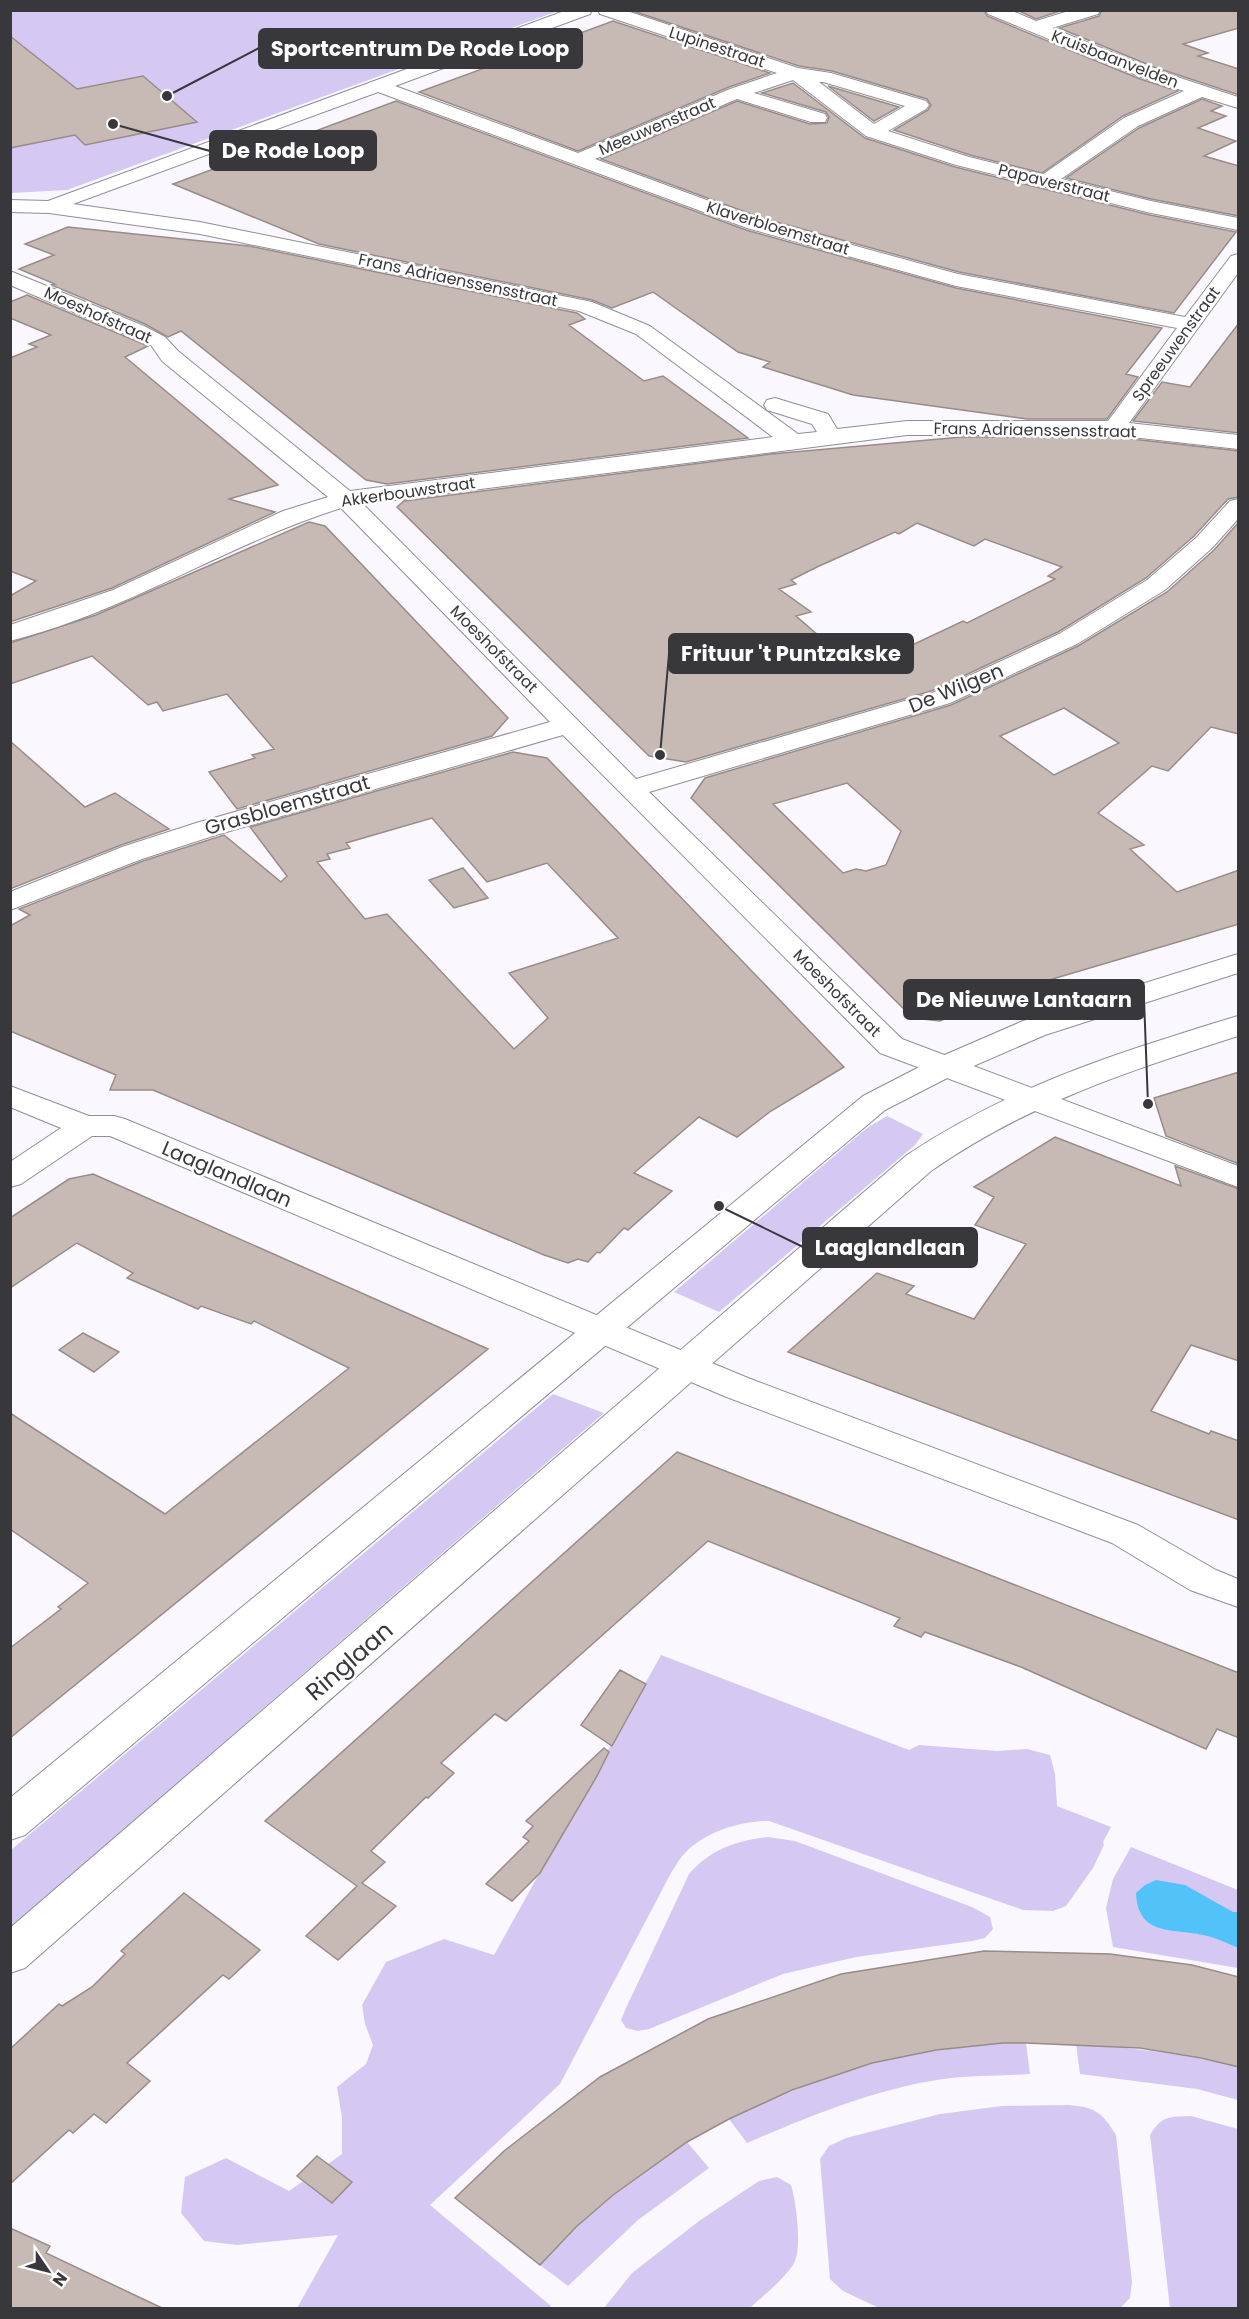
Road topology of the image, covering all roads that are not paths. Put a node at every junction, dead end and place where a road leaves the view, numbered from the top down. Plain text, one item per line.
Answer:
1 (585, 10) edge
2 (606, 10) edge
3 (994, 10) edge
4 (1092, 10) edge
5 (1035, 27) junction
6 (795, 73) junction
7 (379, 86) junction
8 (1200, 92) junction
9 (736, 93) junction
10 (1239, 104) edge
11 (818, 118) dead end
12 (873, 132) junction
13 (578, 160) junction
14 (1046, 181) junction
15 (10, 206) edge
16 (49, 207) junction
17 (10, 212) edge
18 (1239, 224) edge
19 (1239, 260) edge
20 (10, 277) edge
21 (1190, 324) junction
22 (776, 405) dead end
23 (1114, 428) junction
24 (831, 437) junction
25 (793, 441) junction
26 (1239, 442) edge
27 (345, 500) junction
28 (1239, 506) edge
29 (12, 632) edge
30 (569, 725) junction
31 (631, 789) junction
32 (10, 902) edge
33 (1239, 963) edge
34 (1239, 1026) edge
35 (944, 1067) junction
36 (10, 1095) edge
37 (1033, 1099) junction
38 (85, 1126) junction
39 (10, 1177) edge
40 (1239, 1178) edge
41 (601, 1331) junction
42 (687, 1366) junction
43 (1239, 1593) edge
44 (10, 1823) edge
45 (10, 1955) edge

1 - 7 street
2 - 6 street, Lupinestraat
3 - 5 street, Kruisbaanvelden
4 - 5 street
5 - 8 street, Kruisbaanvelden
6 - 9 street, Meeuwenstraat
6 - 12 street
6 - 12 street
7 - 13 street, Klaverbloemstraat
7 - 16 street
8 - 10 street, Kruisbaanvelden
8 - 14 street
9 - 11 street
9 - 13 street, Meeuwenstraat
12 - 14 street, Papaverstraat
13 - 21 street, Klaverbloemstraat
14 - 18 street, Papaverstraat
15 - 16 street, Frans Adriaenssensstraat
16 - 17 street, Frans Adriaenssensstraat
16 - 25 street, Frans Adriaenssensstraat
19 - 21 street, Spreeuwenstraat
20 - 27 street, Moeshofstraat
21 - 23 street, Spreeuwenstraat
22 - 24 street
23 - 24 street, Frans Adriaenssensstraat
23 - 26 street, Frans Adriaenssensstraat
24 - 25 street, Frans Adriaenssensstraat
25 - 27 street, Akkerbouwstraat
27 - 29 street, Akkerbouwstraat
27 - 30 street, Moeshofstraat
28 - 31 street, De Wilgen
30 - 31 street, Moeshofstraat
30 - 32 street, Grasbloemstraat
31 - 35 street, Moeshofstraat
33 - 35 street
34 - 37 street, Ringlaan
35 - 37 street, Moeshofstraat
35 - 41 street
36 - 38 street, Laaglandlaan
37 - 40 street
37 - 42 street, Ringlaan
38 - 39 street
38 - 41 street, Laaglandlaan
41 - 42 street, Laaglandlaan
41 - 44 street
42 - 43 street, Laaglandlaan
42 - 45 street, Ringlaan

